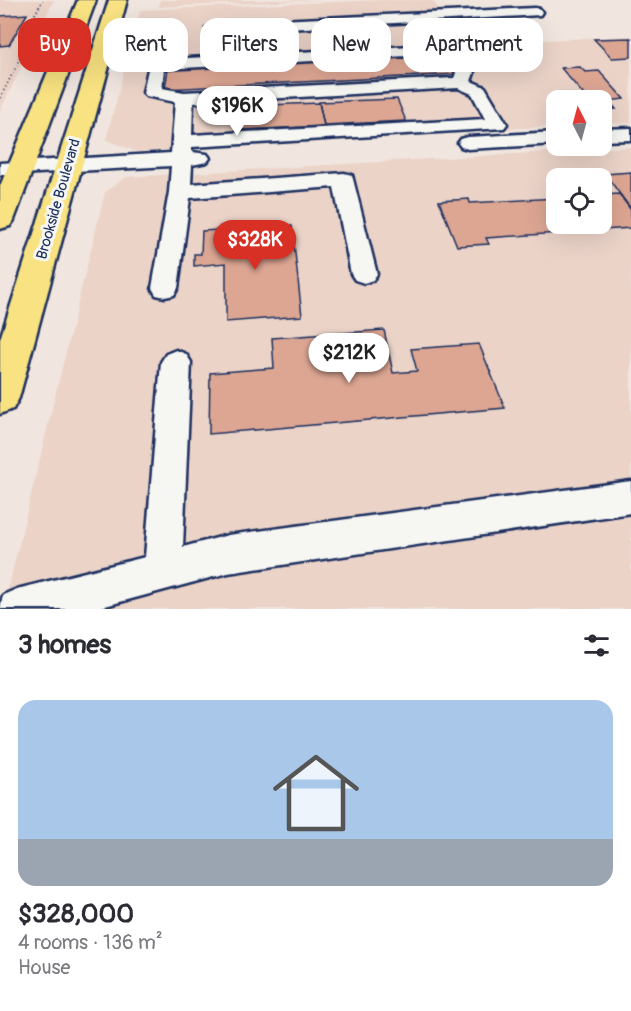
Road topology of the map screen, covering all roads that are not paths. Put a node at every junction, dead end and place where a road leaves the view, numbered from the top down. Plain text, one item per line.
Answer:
1 (87, 0) edge
2 (118, 0) edge
3 (451, 0) edge
4 (535, 12) dead end
5 (463, 16) junction
6 (299, 24) edge
7 (461, 83) junction
8 (184, 98) junction
9 (631, 134) edge
10 (612, 135) edge
11 (546, 138) edge
12 (182, 151) junction
13 (67, 166) junction
14 (10, 169) edge
15 (180, 192) junction
16 (0, 220) edge
17 (364, 274) dead end
18 (165, 288) dead end
19 (176, 362) dead end
20 (0, 398) edge
21 (631, 497) edge
22 (163, 572) junction
23 (17, 609) edge

1 - 14 main road
2 - 13 main road, Brookside Boulevard
3 - 5 street
4 - 5 street
5 - 6 street
7 - 8 street
7 - 8 street
7 - 12 street
8 - 12 street
9 - 10 street
11 - 12 street
12 - 13 street
12 - 15 street
13 - 14 street
13 - 20 main road, Brookside Boulevard
14 - 16 main road
15 - 17 street
15 - 18 street
19 - 22 street
21 - 22 street
22 - 23 street

